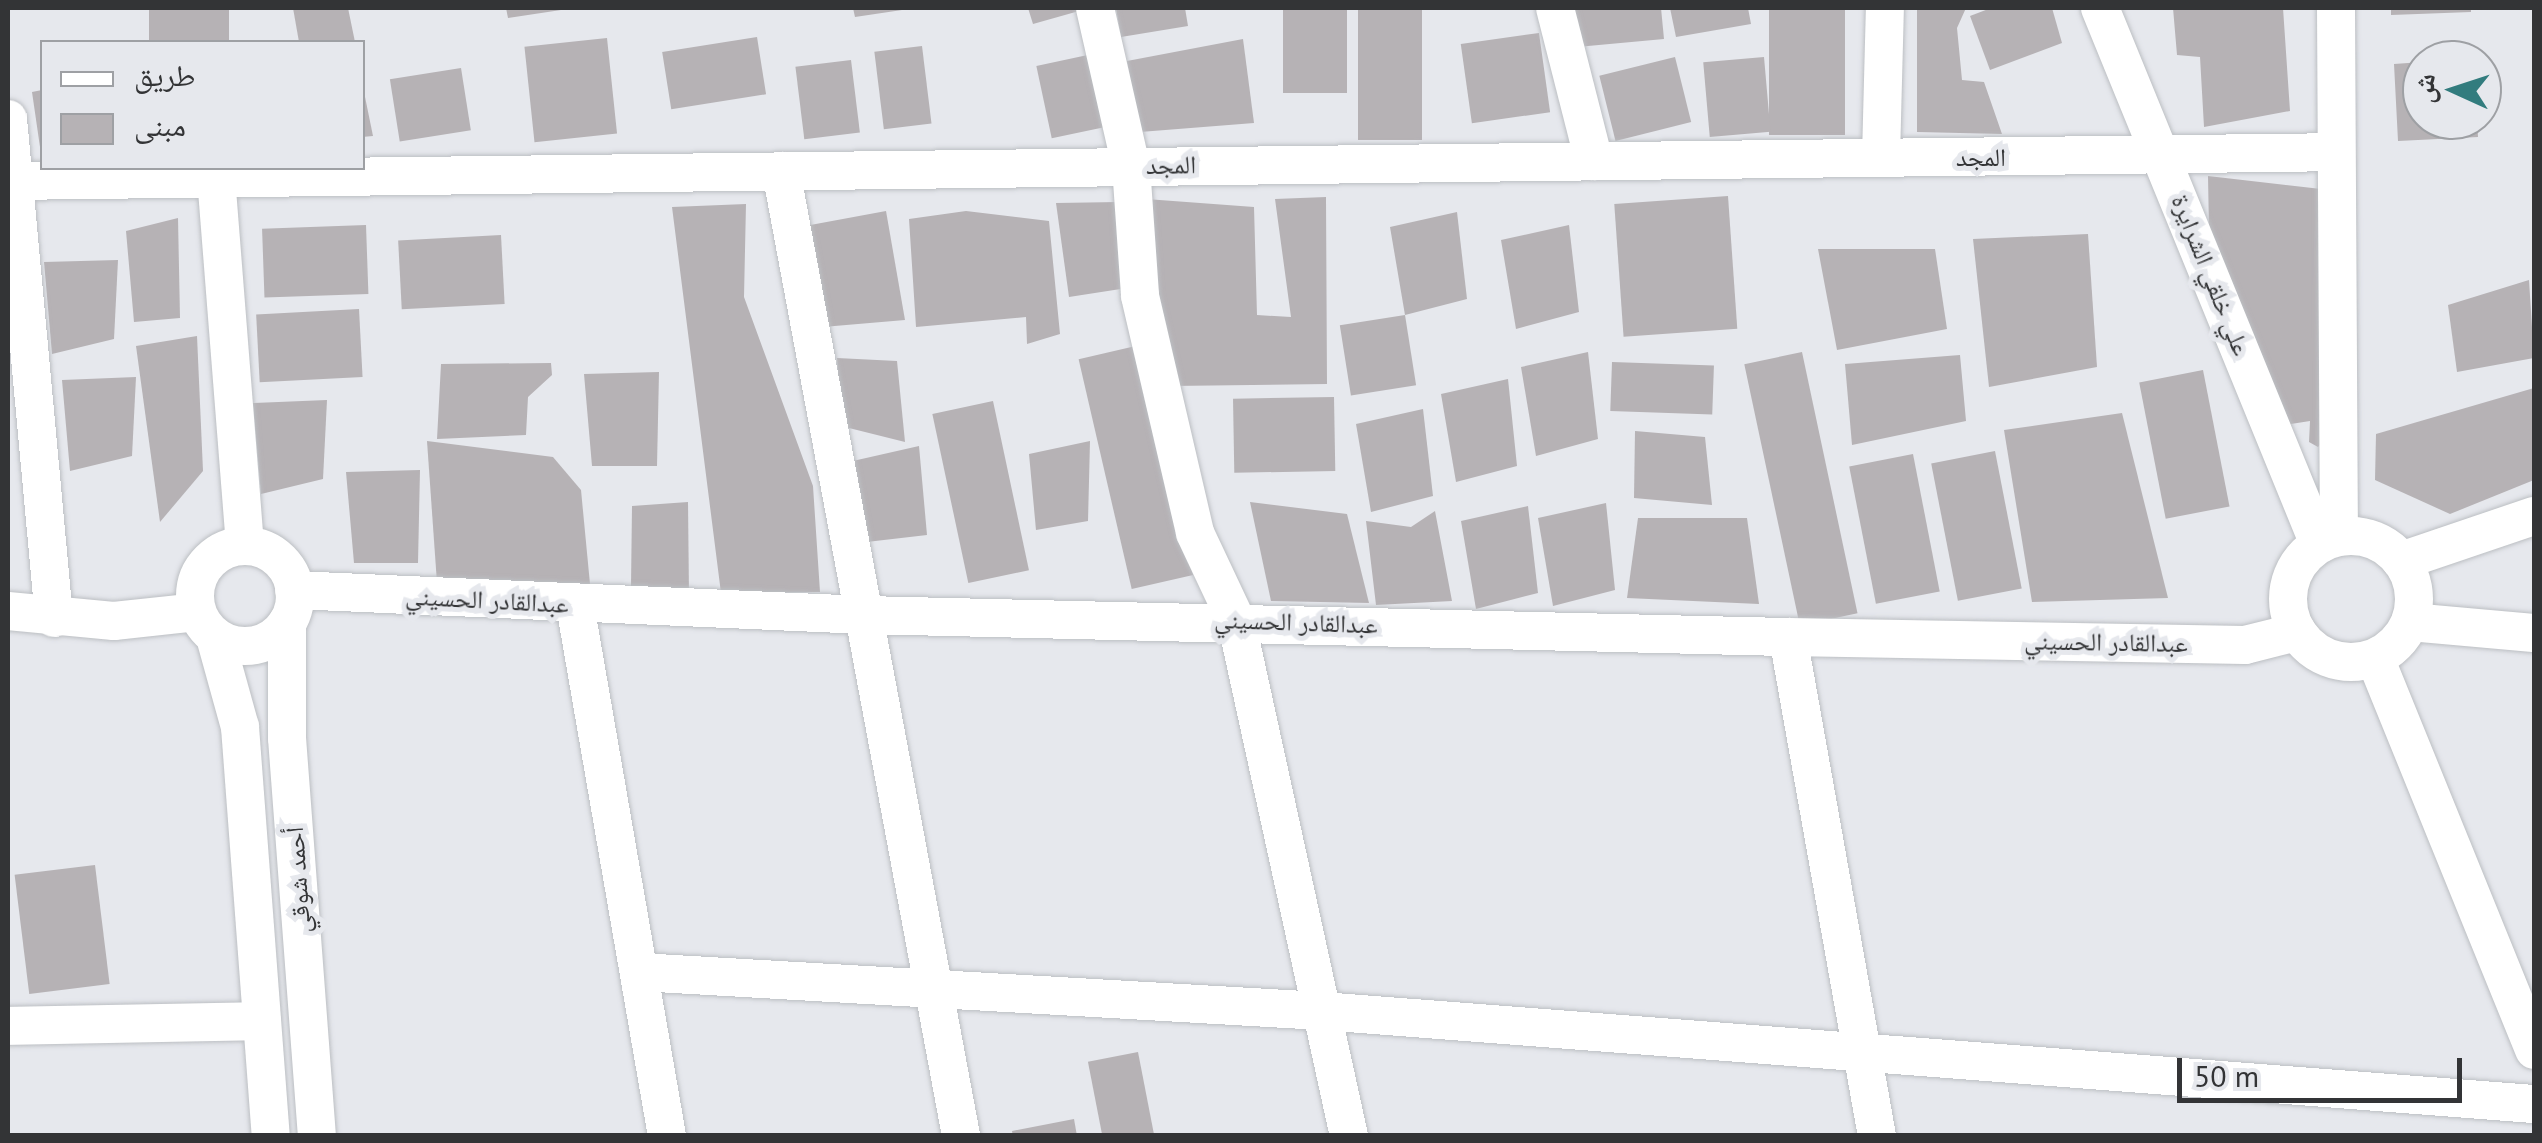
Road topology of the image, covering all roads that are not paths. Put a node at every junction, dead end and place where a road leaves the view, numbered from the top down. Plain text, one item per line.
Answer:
1 (1095, 8) edge
2 (1555, 8) edge
3 (1885, 8) edge
4 (2100, 8) edge
5 (2336, 8) edge
6 (8, 120) edge
7 (2334, 152) junction
8 (2162, 156) junction
9 (1881, 157) junction
10 (1594, 162) junction
11 (1131, 166) junction
12 (782, 172) junction
13 (216, 177) junction
14 (11, 181) edge
15 (2534, 516) edge
16 (2329, 540) junction
17 (245, 546) junction
18 (2402, 561) junction
19 (575, 605) junction
20 (291, 606) junction
21 (8, 611) edge
22 (865, 616) junction
23 (54, 618) junction
24 (1236, 620) junction
25 (2410, 622) junction
26 (206, 624) junction
27 (2297, 632) junction
28 (2534, 633) edge
29 (1788, 637) junction
30 (2376, 658) junction
31 (639, 972) junction
32 (933, 986) junction
33 (1322, 1011) junction
34 (262, 1021) junction
35 (8, 1026) edge
36 (1861, 1050) junction
37 (2534, 1050) edge
38 (2534, 1104) edge
39 (271, 1136) edge
40 (318, 1136) edge
41 (667, 1136) edge
42 (961, 1136) edge
43 (1349, 1136) edge
44 (1878, 1136) edge

1 - 11 street
2 - 10 street
3 - 9 street
4 - 8 street, علي خلقي الشرايرة
5 - 7 street
6 - 14 street
7 - 8 street, المجد
7 - 16 street
8 - 9 street, المجد
8 - 16 street, علي خلقي الشرايرة
9 - 10 street, المجد
10 - 11 street, المجد
11 - 12 street, المجد
11 - 24 street
12 - 13 street, المجد
12 - 22 street
13 - 14 street, المجد
13 - 17 street
14 - 23 street
15 - 18 street
16 - 18 street
16 - 27 street
17 - 20 street
17 - 26 street
18 - 25 street
19 - 20 street, عبدالقادر الحسيني
19 - 22 street, عبدالقادر الحسيني
19 - 31 street
20 - 26 street
20 - 40 street, أحمد شوقي
21 - 23 street
22 - 24 street, عبدالقادر الحسيني
22 - 32 street
23 - 26 street
24 - 29 street, عبدالقادر الحسيني
24 - 33 street
25 - 28 street
25 - 30 street
26 - 34 street, أحمد شوقي
27 - 29 street, عبدالقادر الحسيني
27 - 30 street
29 - 36 street
30 - 37 street
31 - 32 street
31 - 41 street
32 - 33 street
32 - 42 street
33 - 36 street
33 - 43 street
34 - 35 street
34 - 39 street, أحمد شوقي
36 - 38 street
36 - 44 street

